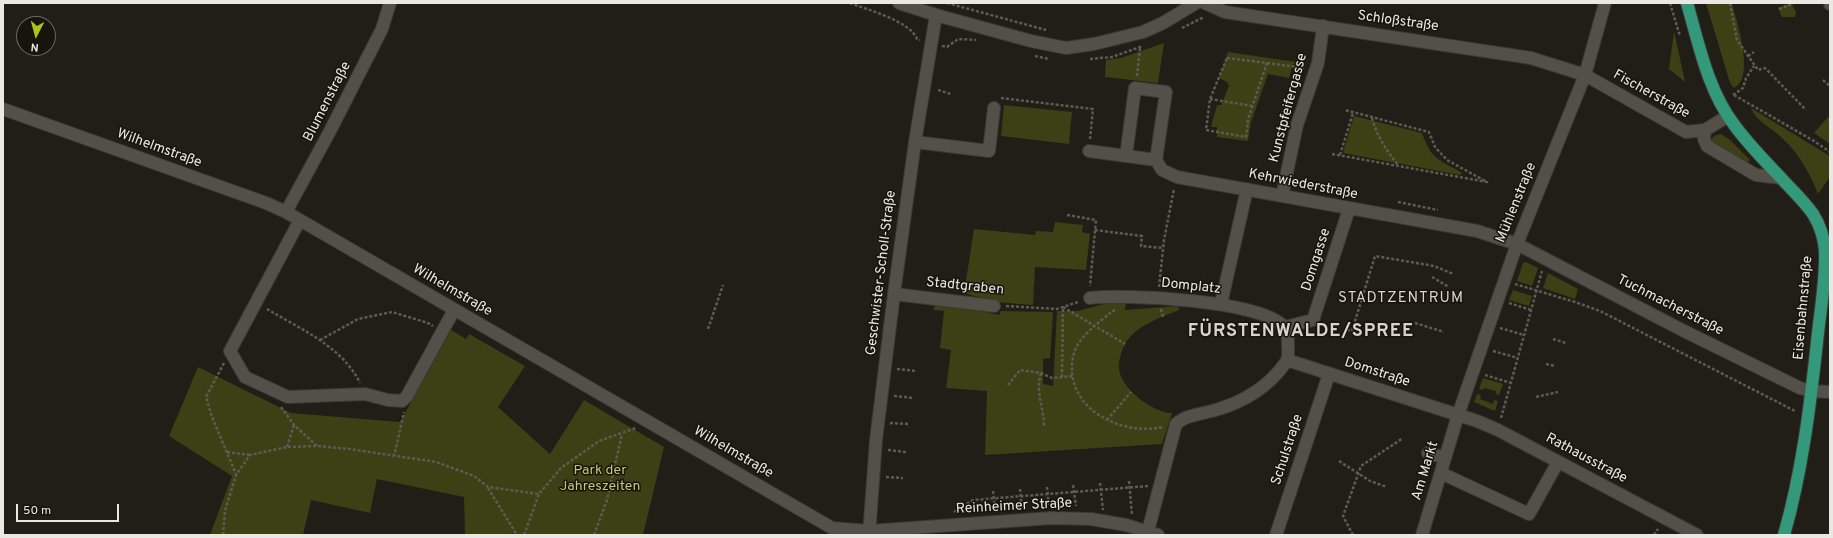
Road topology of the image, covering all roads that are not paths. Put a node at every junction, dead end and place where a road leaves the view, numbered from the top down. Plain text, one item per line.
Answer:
1 (390, 3) edge
2 (899, 3) edge
3 (1196, 3) edge
4 (1205, 3) edge
5 (1605, 3) edge
6 (1687, 3) edge
7 (936, 15) junction
8 (1323, 26) junction
9 (1585, 75) junction
10 (994, 108) road end
11 (3, 109) edge
12 (1728, 116) junction
13 (1705, 130) junction
14 (915, 142) junction
15 (1089, 151) road end
16 (1126, 156) junction
17 (1156, 160) junction
18 (1781, 178) junction
19 (1247, 189) junction
20 (1282, 196) junction
21 (1349, 209) junction
22 (286, 212) junction
23 (300, 220) junction
24 (1517, 244) junction
25 (894, 294) junction
26 (1090, 298) road end
27 (1221, 304) junction
28 (994, 306) road end
29 (454, 310) junction
30 (1285, 327) junction
31 (1287, 360) junction
32 (1329, 374) junction
33 (1812, 391) junction
34 (1830, 392) edge
35 (1458, 415) junction
36 (1428, 453) dead end
37 (1445, 458) junction
38 (1558, 462) junction
39 (1441, 473) junction
40 (869, 533) edge
41 (1153, 533) edge
42 (1276, 535) edge
43 (1422, 535) edge
44 (1697, 535) edge
45 (1784, 535) edge

1 - 22 street, Blumenstraße
2 - 7 street
3 - 7 street
4 - 8 street, Schloßstraße
5 - 9 street, Mühlenstraße
6 - 12 main road, Eisenbahnstraße
7 - 14 street, Geschwister-Scholl-Straße
8 - 9 street, Schloßstraße
8 - 20 street, Kunstpfeifergasse
9 - 13 street, Fischerstraße
9 - 24 street, Mühlenstraße
10 - 14 street
11 - 22 street, Wilhelmstraße
12 - 13 street, Fischerstraße
12 - 18 main road, Eisenbahnstraße
13 - 18 street
14 - 25 street, Geschwister-Scholl-Straße
15 - 16 street
16 - 17 street
16 - 17 street
17 - 19 street, Kehrwiederstraße
18 - 33 main road, Eisenbahnstraße
19 - 20 street, Kehrwiederstraße
19 - 27 street
20 - 21 street, Kehrwiederstraße
21 - 24 street, Kehrwiederstraße
21 - 30 street, Domgasse
22 - 23 street, Wilhelmstraße
23 - 29 street, Wilhelmstraße
23 - 29 street
24 - 33 street, Tuchmacherstraße
24 - 35 street, Mühlenstraße
25 - 28 street, Stadtgraben
25 - 40 street, Geschwister-Scholl-Straße
26 - 27 street, Domplatz
27 - 30 street, Domplatz
29 - 40 street, Wilhelmstraße
30 - 31 street
31 - 32 street, Domstraße
31 - 41 street
32 - 35 street, Domstraße
32 - 42 street, Schulstraße
33 - 34 street, Tuchmacherstraße
33 - 45 main road, Eisenbahnstraße
35 - 37 street, Am Markt
35 - 38 street, Rathausstraße
36 - 37 street
37 - 39 street, Am Markt
38 - 39 street
38 - 44 street, Rathausstraße
39 - 43 street, Am Markt
40 - 41 street, Reinheimer Straße

